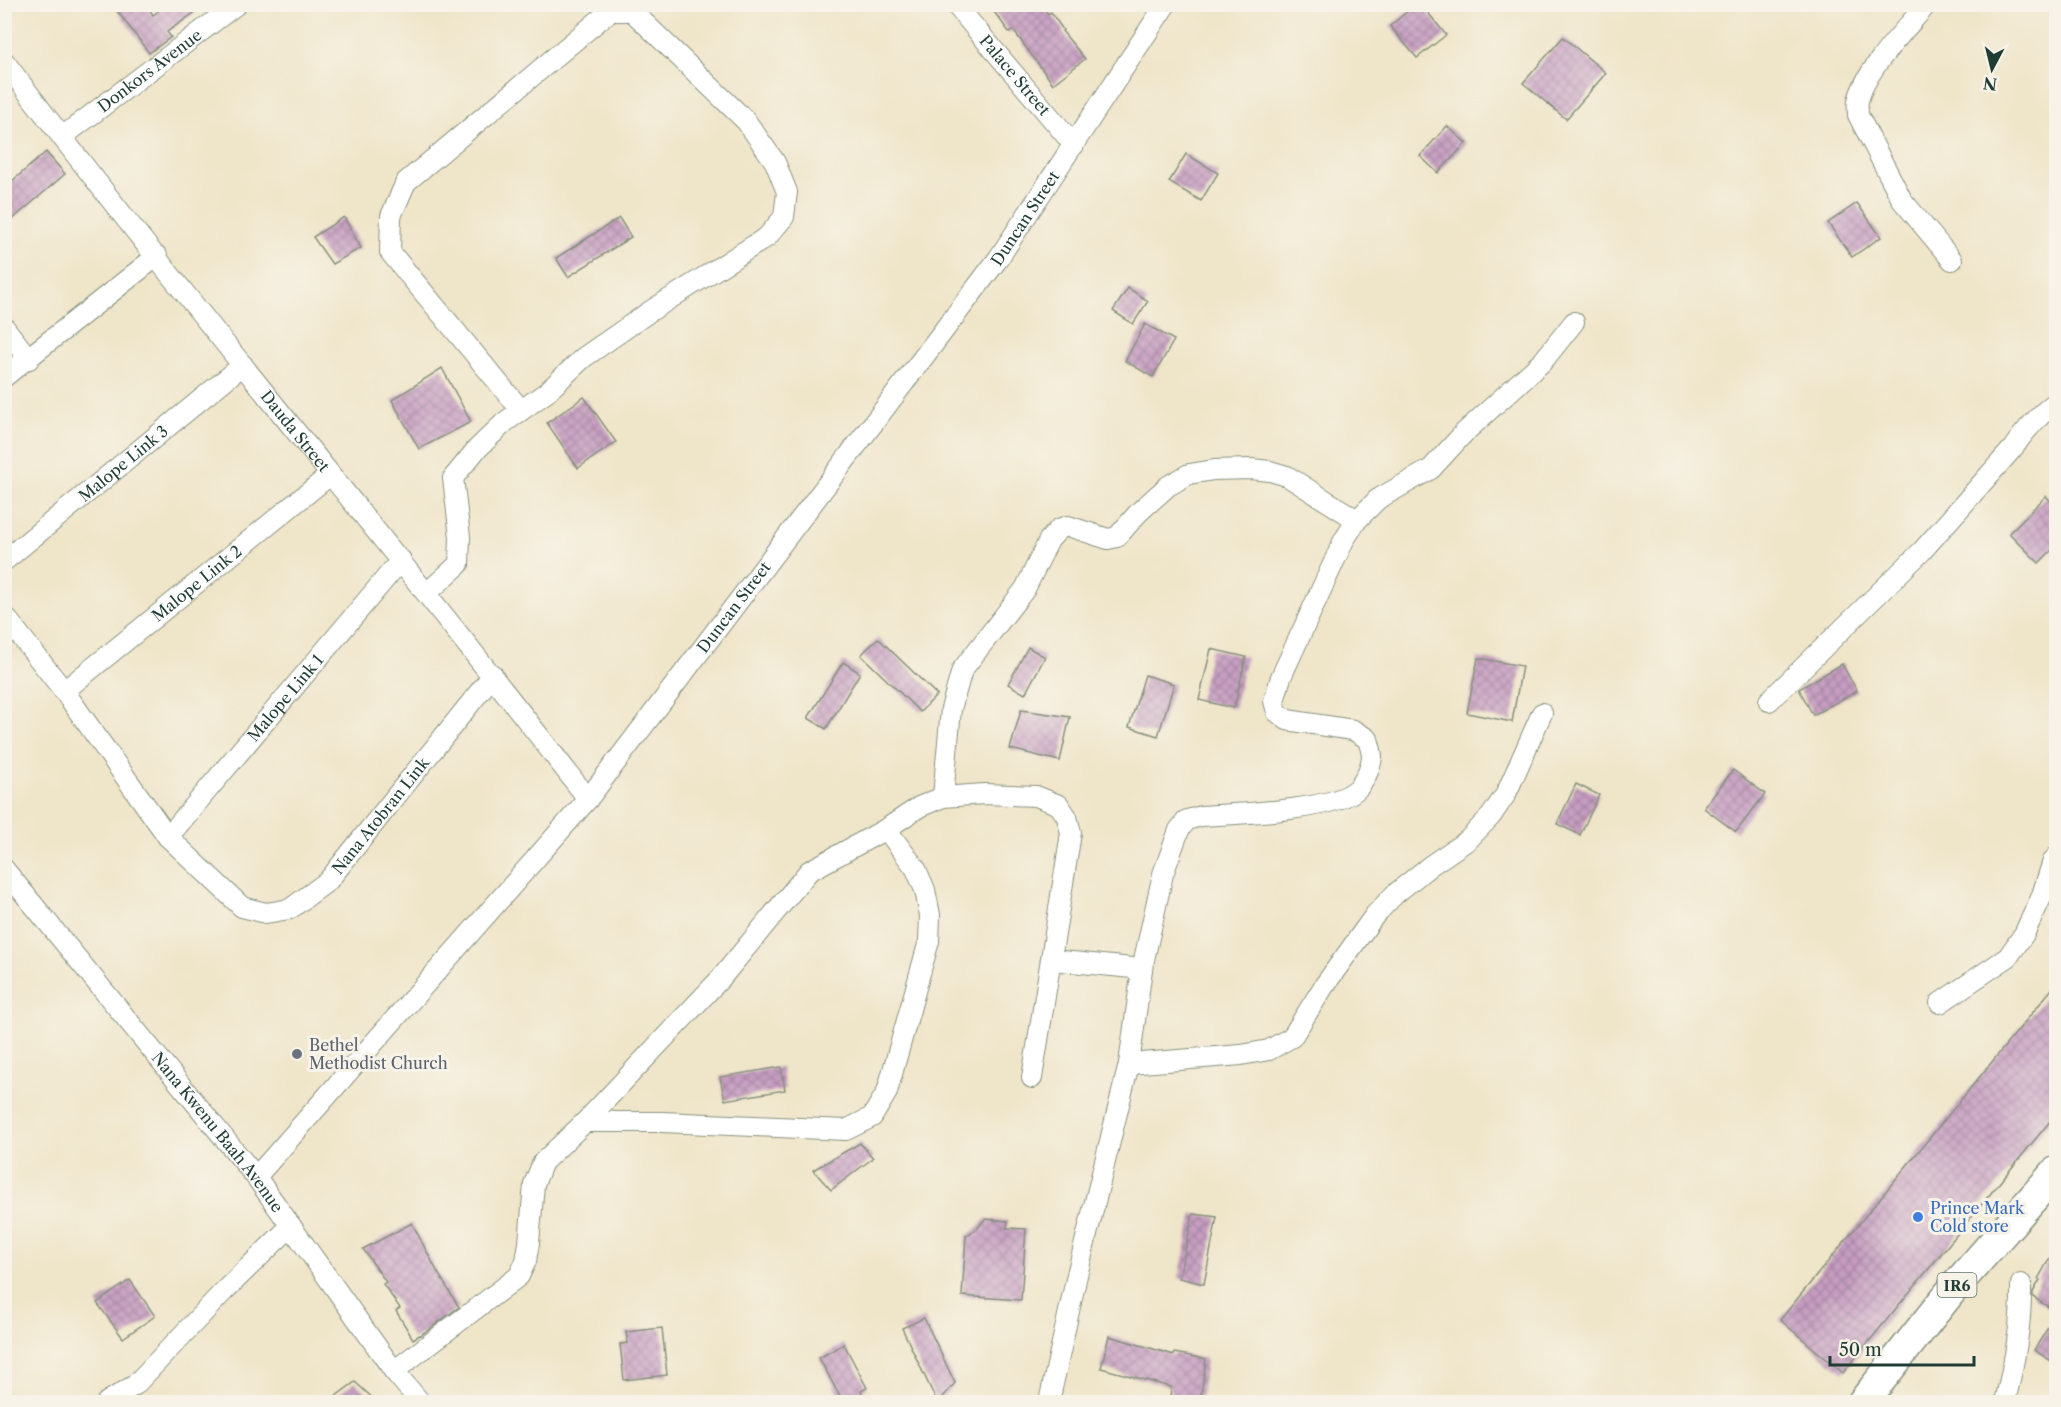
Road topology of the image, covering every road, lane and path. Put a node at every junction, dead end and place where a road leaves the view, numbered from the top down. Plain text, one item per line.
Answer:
1 (237, 4) edge
2 (955, 4) edge
3 (1166, 4) edge
4 (1918, 8) edge
5 (4, 60) edge
6 (62, 137) junction
7 (1074, 145) junction
8 (157, 256) junction
9 (1952, 260) dead end
10 (1574, 322) dead end
11 (4, 327) edge
12 (29, 359) junction
13 (243, 365) junction
14 (4, 377) edge
15 (2056, 402) edge
16 (521, 410) junction
17 (330, 475) junction
18 (1357, 519) junction
19 (401, 560) junction
20 (4, 561) edge
21 (427, 592) junction
22 (4, 615) edge
23 (493, 675) junction
24 (64, 691) junction
25 (1769, 700) dead end
26 (1542, 714) dead end
27 (943, 797) junction
28 (588, 799) junction
29 (886, 829) junction
30 (168, 837) junction
31 (2056, 857) edge
32 (4, 869) edge
33 (1052, 960) junction
34 (1143, 969) junction
35 (1940, 1003) dead end
36 (1129, 1064) junction
37 (1032, 1078) dead end
38 (585, 1122) junction
39 (2056, 1172) edge
40 (256, 1177) junction
41 (291, 1226) junction
42 (2021, 1284) dead end
43 (394, 1371) junction
44 (107, 1402) edge
45 (420, 1402) edge
46 (1049, 1402) edge
47 (1863, 1402) edge
48 (2005, 1402) edge

1 - 6 street, Donkors Avenue
2 - 7 street, Palace Street
3 - 7 street, Duncan Street
4 - 9 street
5 - 6 street, Dauda Street
6 - 8 street, Dauda Street
7 - 28 street, Duncan Street
8 - 12 street
8 - 13 street, Dauda Street
10 - 18 street
11 - 12 street
12 - 14 street
13 - 17 street, Dauda Street
13 - 20 street, Malope Link 3
15 - 25 street
16 - 16 street
16 - 21 street
17 - 19 street, Dauda Street
17 - 24 street, Malope Link 2
18 - 27 street
18 - 34 street
19 - 21 street, Dauda Street
19 - 30 street, Malope Link 1
21 - 23 street, Dauda Street
22 - 24 street
23 - 28 street, Dauda Street
23 - 30 street, Nana Atobran Link
24 - 30 street
26 - 36 street
27 - 29 street
27 - 33 street
28 - 40 street, Duncan Street
29 - 38 street
29 - 38 street
31 - 35 street
32 - 40 street, Nana Kwenu Baah Avenue
33 - 34 street
33 - 37 street
34 - 36 street
36 - 46 street
38 - 43 street
39 - 47 main road, IR6
40 - 41 street, Nana Kwenu Baah Avenue
41 - 43 street, Nana Kwenu Baah Avenue
41 - 44 street
42 - 48 street
43 - 45 street, Nana Kwenu Baah Avenue

